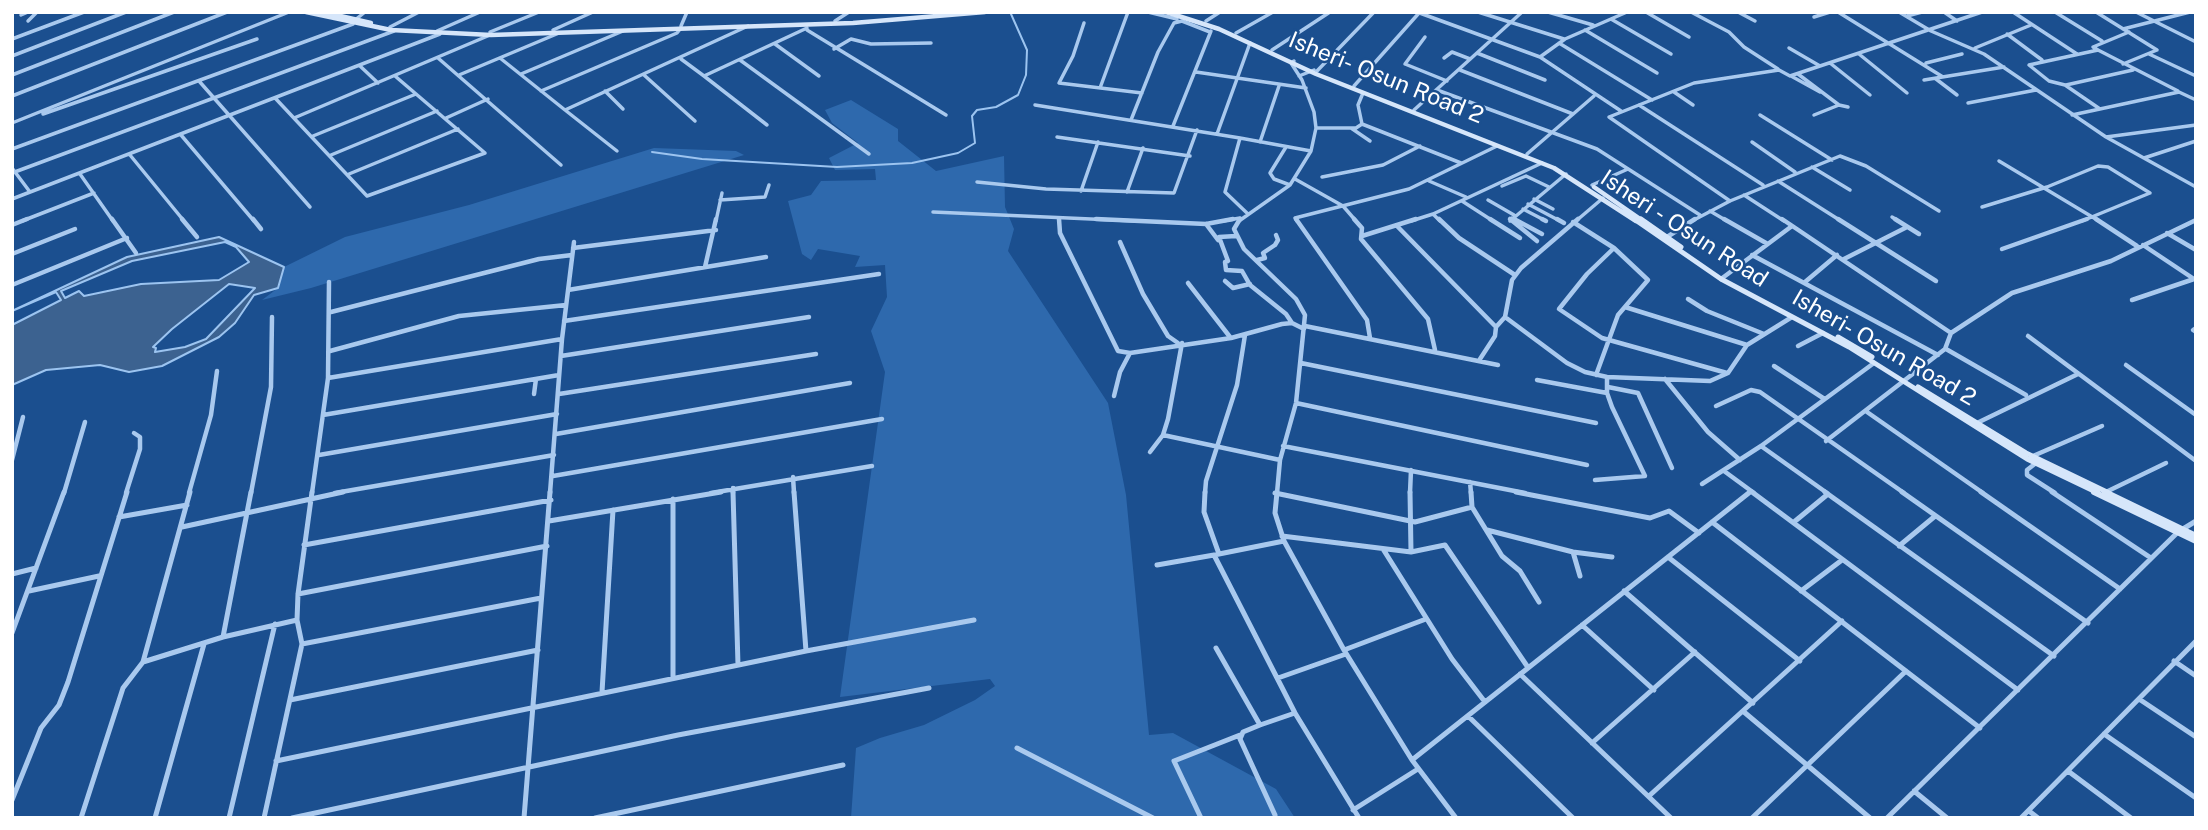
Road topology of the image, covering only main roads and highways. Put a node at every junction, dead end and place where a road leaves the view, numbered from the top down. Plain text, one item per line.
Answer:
1 (306, 12) edge
2 (323, 12) edge
3 (960, 12) edge
4 (985, 12) edge
5 (1178, 12) edge
6 (1167, 13) edge
7 (354, 22) junction
8 (773, 24) junction
9 (681, 27) junction
10 (491, 34) junction
11 (1293, 62) junction
12 (1314, 71) junction
13 (1722, 278) junction
14 (1907, 382) junction
15 (2180, 530) junction
16 (2196, 538) edge

1 - 7 main road
2 - 7 main road
3 - 8 main road
4 - 8 main road
5 - 11 main road, Isheri- Osun Road 2
6 - 11 main road, Isheri - Osun Road
7 - 10 main road
8 - 9 main road
8 - 9 main road
9 - 10 main road
9 - 10 main road
11 - 12 main road, Isheri - Osun Road
12 - 13 main road, Isheri - Osun Road
12 - 13 main road, Isheri- Osun Road 2
13 - 14 main road, Isheri - Osun Road
13 - 14 main road, Isheri- Osun Road 2
14 - 15 main road, Isheri- Osun Road 2
14 - 15 main road, Isheri - Osun Road
15 - 16 main road, Isheri - Osun Road

